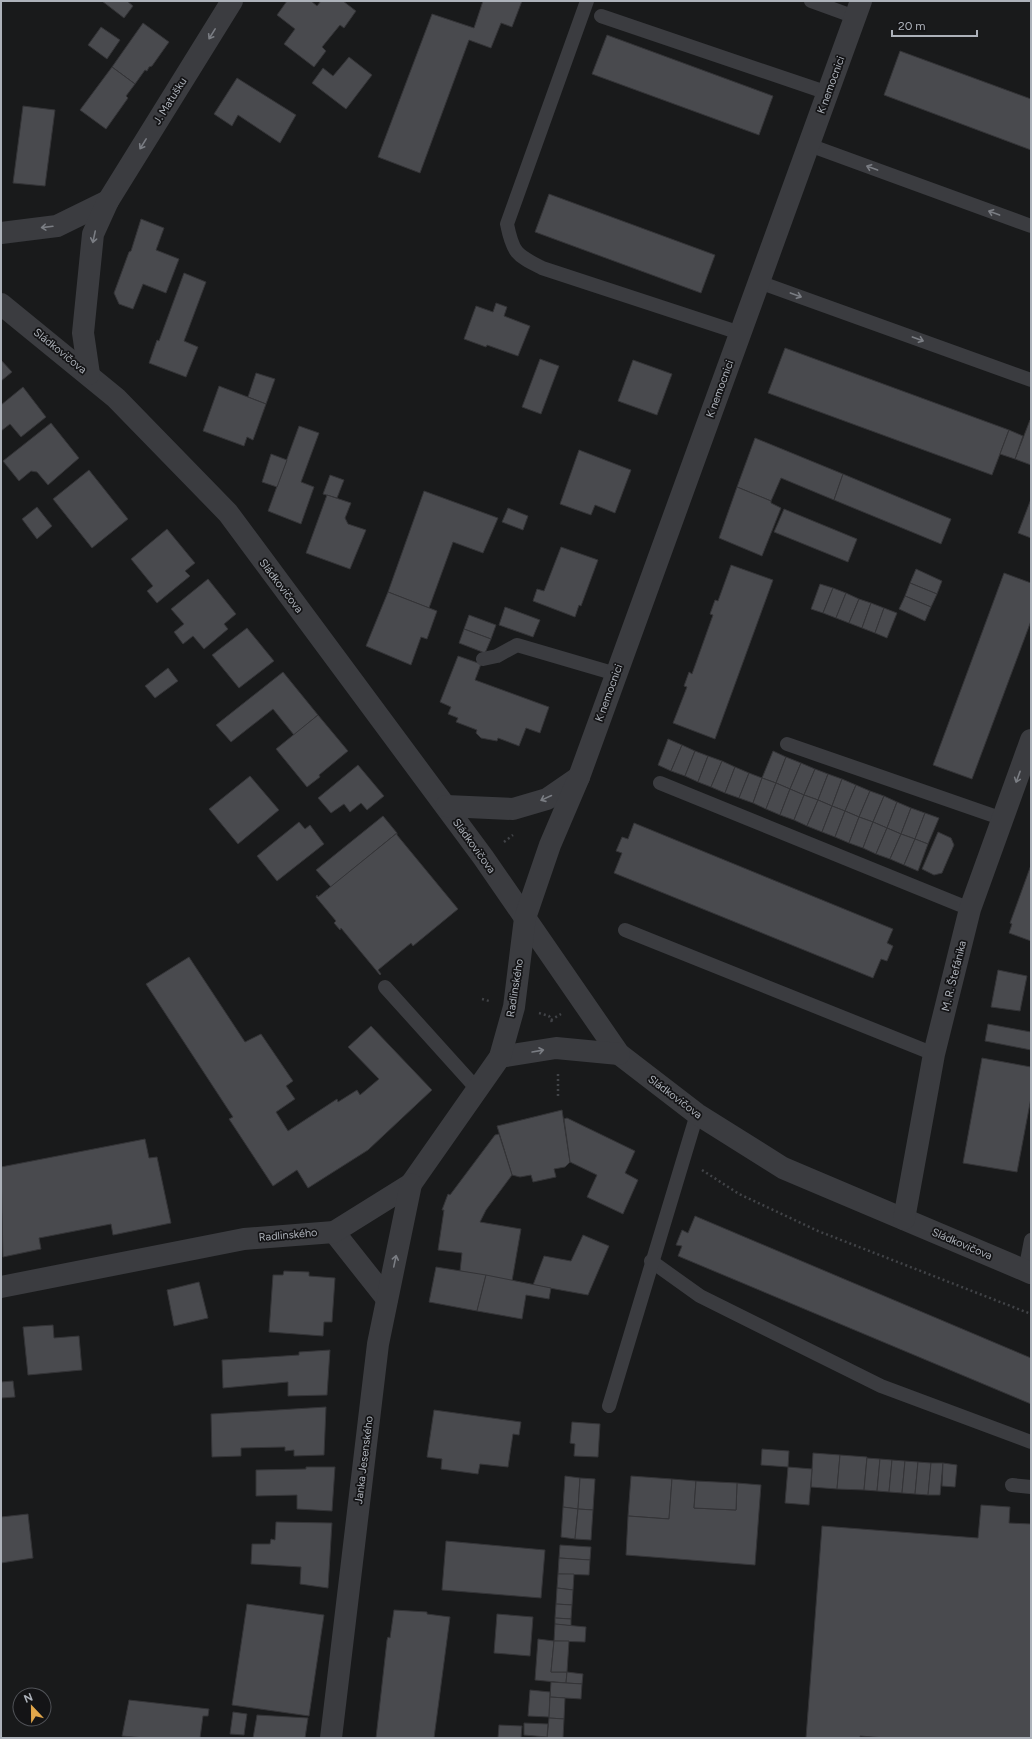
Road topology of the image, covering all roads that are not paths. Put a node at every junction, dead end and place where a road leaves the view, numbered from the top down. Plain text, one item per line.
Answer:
1 (232, 1) edge
2 (587, 1) edge
3 (811, 1) edge
4 (858, 9) edge
5 (601, 16) dead end
6 (828, 93) junction
7 (809, 145) junction
8 (108, 201) junction
9 (1031, 226) edge
10 (1, 233) edge
11 (759, 282) junction
12 (1, 304) edge
13 (740, 333) junction
14 (89, 374) junction
15 (1031, 380) edge
16 (483, 659) dead end
17 (616, 674) junction
18 (1031, 740) edge
19 (787, 744) dead end
20 (579, 777) junction
21 (660, 783) dead end
22 (446, 806) junction
23 (1003, 820) junction
24 (970, 910) junction
25 (525, 918) junction
26 (625, 930) dead end
27 (386, 987) dead end
28 (619, 1054) junction
29 (934, 1054) junction
30 (500, 1057) junction
31 (477, 1089) junction
32 (697, 1114) junction
33 (411, 1184) junction
34 (904, 1219) junction
35 (334, 1232) junction
36 (1031, 1240) edge
37 (651, 1261) junction
38 (1028, 1272) edge
39 (1, 1287) edge
40 (387, 1300) junction
41 (609, 1406) dead end
42 (1031, 1442) edge
43 (1012, 1485) dead end
44 (1031, 1487) edge
45 (331, 1738) edge

1 -> 8 street, J. Matušku
2 - 13 lane
3 - 4 lane
4 - 6 street, K nemocnici
5 - 6 lane
6 - 7 street, K nemocnici
9 -> 7 lane
7 - 11 street, K nemocnici
8 -> 10 street
8 -> 14 street, J. Matušku
11 - 13 street, K nemocnici
11 -> 15 lane
12 - 14 street, Sládkovičova
13 - 17 street, K nemocnici
14 - 22 street, Sládkovičova
16 - 17 lane
17 - 20 street, K nemocnici
18 -> 23 street, M. R. Štefánika
19 - 23 lane
20 -> 22 street
20 - 25 street, K nemocnici
21 - 24 lane
22 - 25 street, Sládkovičova
23 - 24 street, M. R. Štefánika
24 - 29 street, M. R. Štefánika
25 - 28 street, Sládkovičova
25 - 30 street, Radlinského
26 - 29 lane
27 - 31 lane
30 -> 28 street
28 - 32 street, Sládkovičova
29 - 34 street, M. R. Štefánika
30 - 31 street, Radlinského
31 - 33 street, Radlinského
32 - 34 street, Sládkovičova
32 - 37 lane
33 - 35 street, Radlinského
40 -> 33 street, Janka Jesenského
34 - 38 street, Sládkovičova
35 - 39 street, Radlinského
35 - 40 street
36 - 38 lane
37 - 41 lane
37 - 42 lane
40 - 45 street, Janka Jesenského
43 - 44 lane

